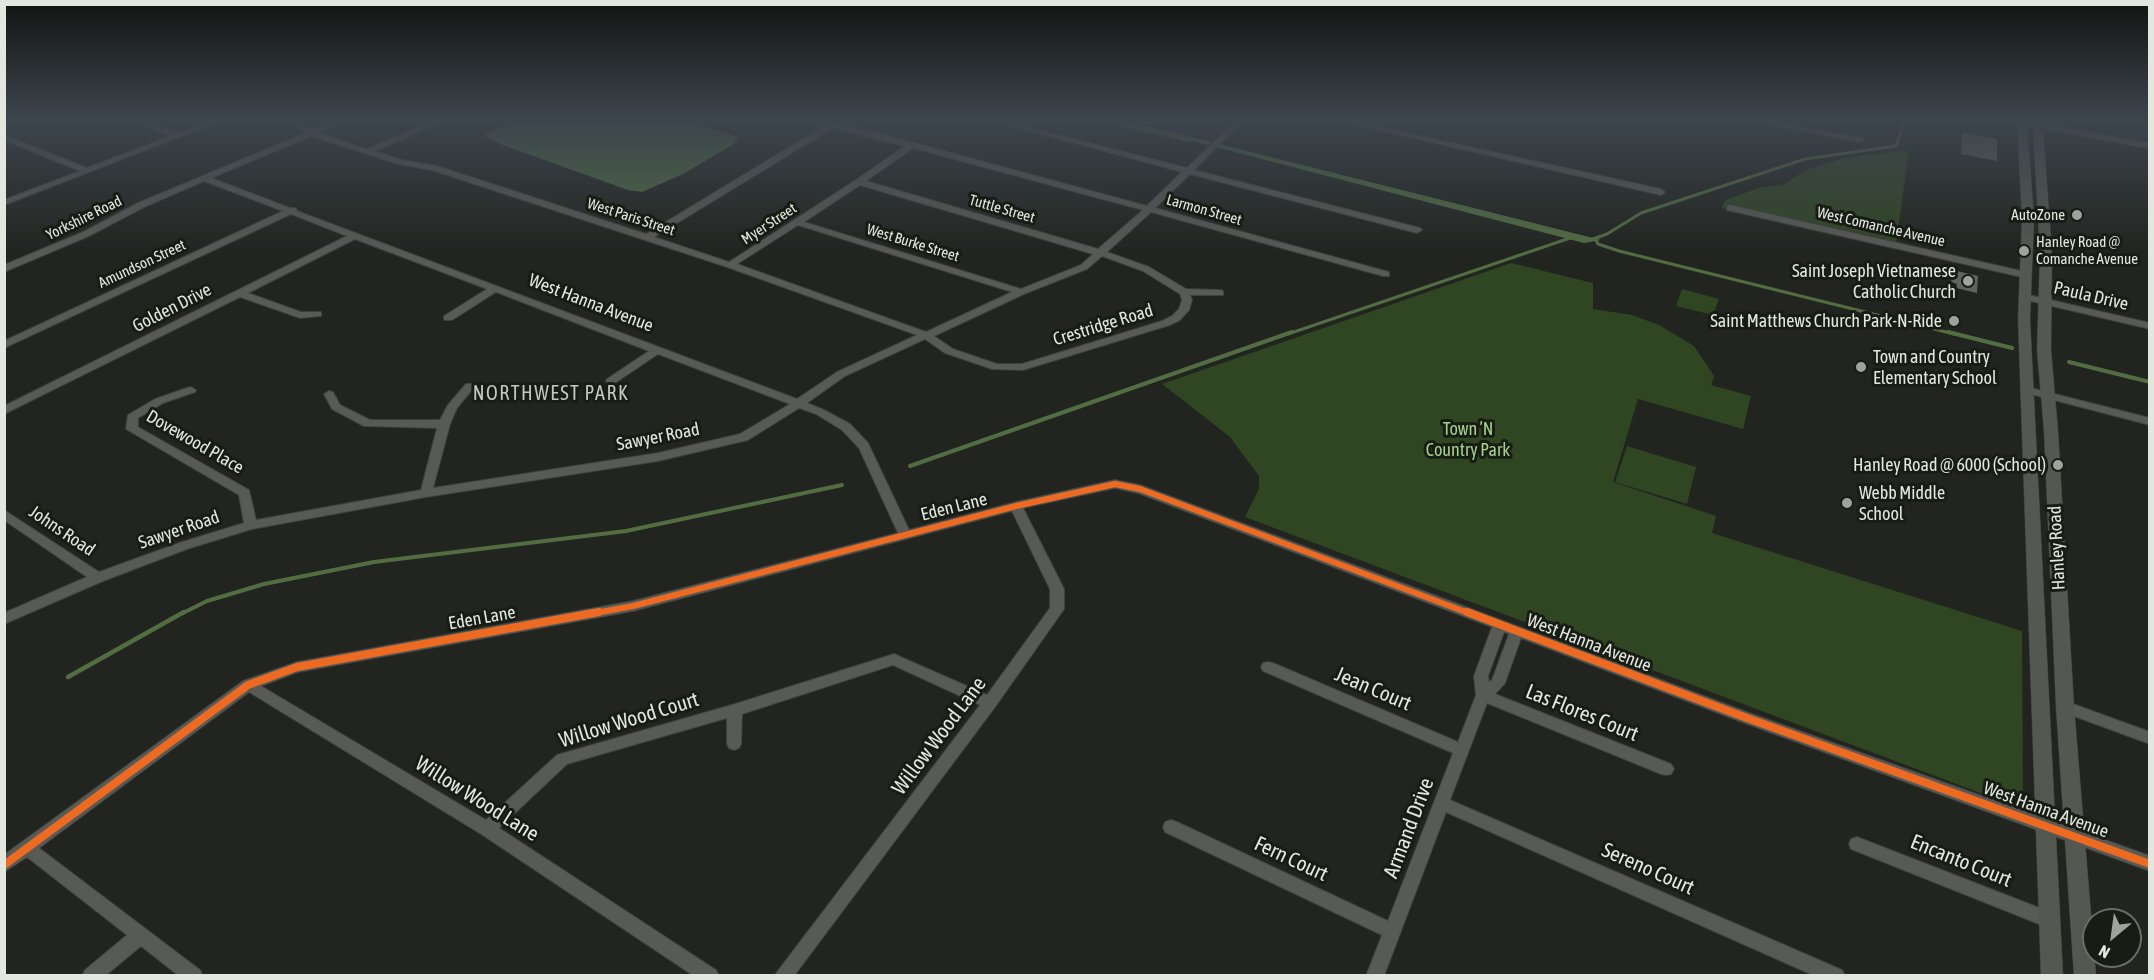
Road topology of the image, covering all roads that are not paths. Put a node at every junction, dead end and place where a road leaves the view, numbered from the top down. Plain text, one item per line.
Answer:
1 (74, 166) edge
2 (101, 166) edge
3 (232, 166) edge
4 (422, 166) edge
5 (765, 166) edge
6 (882, 166) edge
7 (988, 166) edge
8 (1175, 166) edge
9 (1191, 166) edge
10 (1544, 166) edge
11 (2025, 166) edge
12 (2042, 166) edge
13 (1188, 169) junction
14 (87, 171) junction
15 (2026, 176) junction
16 (203, 178) junction
17 (2042, 179) junction
18 (859, 182) junction
19 (1661, 192) dead end
20 (2026, 193) junction
21 (2043, 196) junction
22 (4, 203) edge
23 (1730, 208) dead end
24 (1149, 209) junction
25 (293, 210) junction
26 (796, 222) junction
27 (1417, 230) dead end
28 (354, 236) junction
29 (646, 238) junction
30 (1103, 252) junction
31 (730, 265) junction
32 (4, 269) edge
33 (1386, 274) dead end
34 (2026, 275) junction
35 (496, 288) junction
36 (1021, 292) junction
37 (1184, 292) junction
38 (239, 293) junction
39 (1220, 293) dead end
40 (2025, 297) junction
41 (2044, 302) junction
42 (317, 314) dead end
43 (448, 318) dead end
44 (2150, 326) edge
45 (926, 335) junction
46 (2025, 338) junction
47 (2044, 342) junction
48 (4, 345) edge
49 (658, 349) junction
50 (611, 381) dead end
51 (470, 386) dead end
52 (191, 390) dead end
53 (2027, 390) junction
54 (329, 394) dead end
55 (2048, 396) junction
56 (798, 404) junction
57 (4, 411) edge
58 (2150, 422) edge
59 (444, 424) junction
60 (2052, 470) junction
61 (2032, 482) junction
62 (426, 493) junction
63 (1016, 506) junction
64 (4, 514) edge
65 (2032, 517) junction
66 (251, 525) junction
67 (905, 535) junction
68 (2058, 565) junction
69 (98, 578) junction
70 (2059, 589) junction
71 (2035, 598) junction
72 (4, 619) edge
73 (1500, 626) junction
74 (1516, 632) junction
75 (1268, 667) dead end
76 (248, 685) junction
77 (1483, 695) junction
78 (990, 703) junction
79 (2065, 707) junction
80 (735, 710) junction
81 (2150, 738) edge
82 (734, 744) dead end
83 (1462, 750) junction
84 (1666, 769) dead end
85 (1441, 803) junction
86 (2044, 825) junction
87 (1171, 826) dead end
88 (488, 829) junction
89 (2074, 836) junction
90 (1857, 844) dead end
91 (27, 848) junction
92 (2150, 864) edge
93 (4, 865) edge
94 (2049, 920) junction
95 (1392, 931) junction
96 (141, 935) junction
97 (91, 975) edge
98 (194, 975) edge
99 (710, 975) edge
100 (783, 975) edge
101 (1377, 975) edge
102 (1836, 975) edge
103 (2052, 975) edge
104 (2085, 975) edge

1 - 14 street
2 - 14 street
3 - 16 street, Yorkshire Road
4 - 29 street, West Paris Street
5 - 29 street
6 - 18 street, Myer Street
7 - 24 street, Larmon Street
8 - 13 street
9 - 13 street, Sawyer Road
10 - 19 street
11 - 15 main road, Hanley Road
12 - 17 main road, Hanley Road
13 - 24 street, Sawyer Road
13 - 27 street
14 - 22 street
15 - 17 main road
15 - 20 main road, Hanley Road
16 - 25 street, West Hanna Avenue
16 - 32 street, Yorkshire Road
17 - 21 main road, Hanley Road
18 - 26 street, Myer Street
18 - 30 street, Tuttle Street
20 - 21 main road
20 - 34 main road, Hanley Road
21 - 41 main road, Hanley Road
23 - 34 street, West Comanche Avenue
24 - 30 street, Sawyer Road
24 - 33 street, Larmon Street
25 - 28 street, West Hanna Avenue
25 - 48 street, Amundson Street
26 - 31 street, Myer Street
26 - 36 street, West Burke Street
28 - 35 street, West Hanna Avenue
28 - 38 street, Golden Drive
29 - 31 street, West Paris Street
30 - 36 street, Sawyer Road
30 - 37 street, Crestridge Road
31 - 45 street, West Paris Street
34 - 40 main road, Hanley Road
35 - 43 street
35 - 49 street, West Hanna Avenue
36 - 45 street, Sawyer Road
37 - 39 street
37 - 45 street, Crestridge Road
38 - 42 street
38 - 57 street, Golden Drive
40 - 41 street, Paula Drive
40 - 46 main road, Hanley Road
41 - 44 street, Paula Drive
41 - 47 main road, Hanley Road
45 - 56 street, Sawyer Road
46 - 47 main road
46 - 53 main road, Hanley Road
47 - 55 main road, Hanley Road
49 - 50 street
49 - 56 street, West Hanna Avenue
51 - 59 street
52 - 66 street, Dovewood Place
53 - 55 street
53 - 61 main road, Hanley Road
54 - 59 street
55 - 58 street
55 - 60 main road, Hanley Road
56 - 62 street, Sawyer Road
56 - 67 street, West Hanna Avenue
59 - 62 street
60 - 61 main road
60 - 68 main road, Hanley Road
61 - 65 main road, Hanley Road
62 - 66 street, Sawyer Road
63 - 67 street, Eden Lane
63 - 73 street, West Hanna Avenue
63 - 78 street, Willow Wood Lane
64 - 69 street, Johns Road
65 - 68 main road
65 - 71 main road, Hanley Road
66 - 69 street, Sawyer Road
67 - 76 street, Eden Lane
68 - 70 main road, Hanley Road
69 - 72 street, Sawyer Road
70 - 71 main road
70 - 79 main road, Hanley Road
71 - 86 main road, Hanley Road
73 - 74 street, West Hanna Avenue
73 - 77 street, Armand Drive
74 - 77 street, Armand Drive
74 - 86 street, West Hanna Avenue
75 - 83 street, Jean Court
76 - 88 street, Willow Wood Lane
76 - 91 street, Eden Lane
77 - 83 street, Armand Drive
77 - 84 street, Las Flores Court
78 - 80 street, Willow Wood Court
78 - 100 street, Willow Wood Lane
79 - 81 street
79 - 89 main road, Hanley Road
80 - 82 street
80 - 88 street, Willow Wood Court
83 - 85 street, Armand Drive
85 - 95 street, Armand Drive
85 - 102 street, Sereno Court
86 - 89 street, West Hanna Avenue
86 - 94 main road, Hanley Road
87 - 95 street, Fern Court
88 - 99 street, Willow Wood Lane
89 - 92 street, West Hanna Avenue
89 - 104 main road, Hanley Road
90 - 94 street, Encanto Court
91 - 93 street, Eden Lane
91 - 96 street
94 - 103 main road, Hanley Road
95 - 101 street, Armand Drive
96 - 97 street
96 - 98 street

